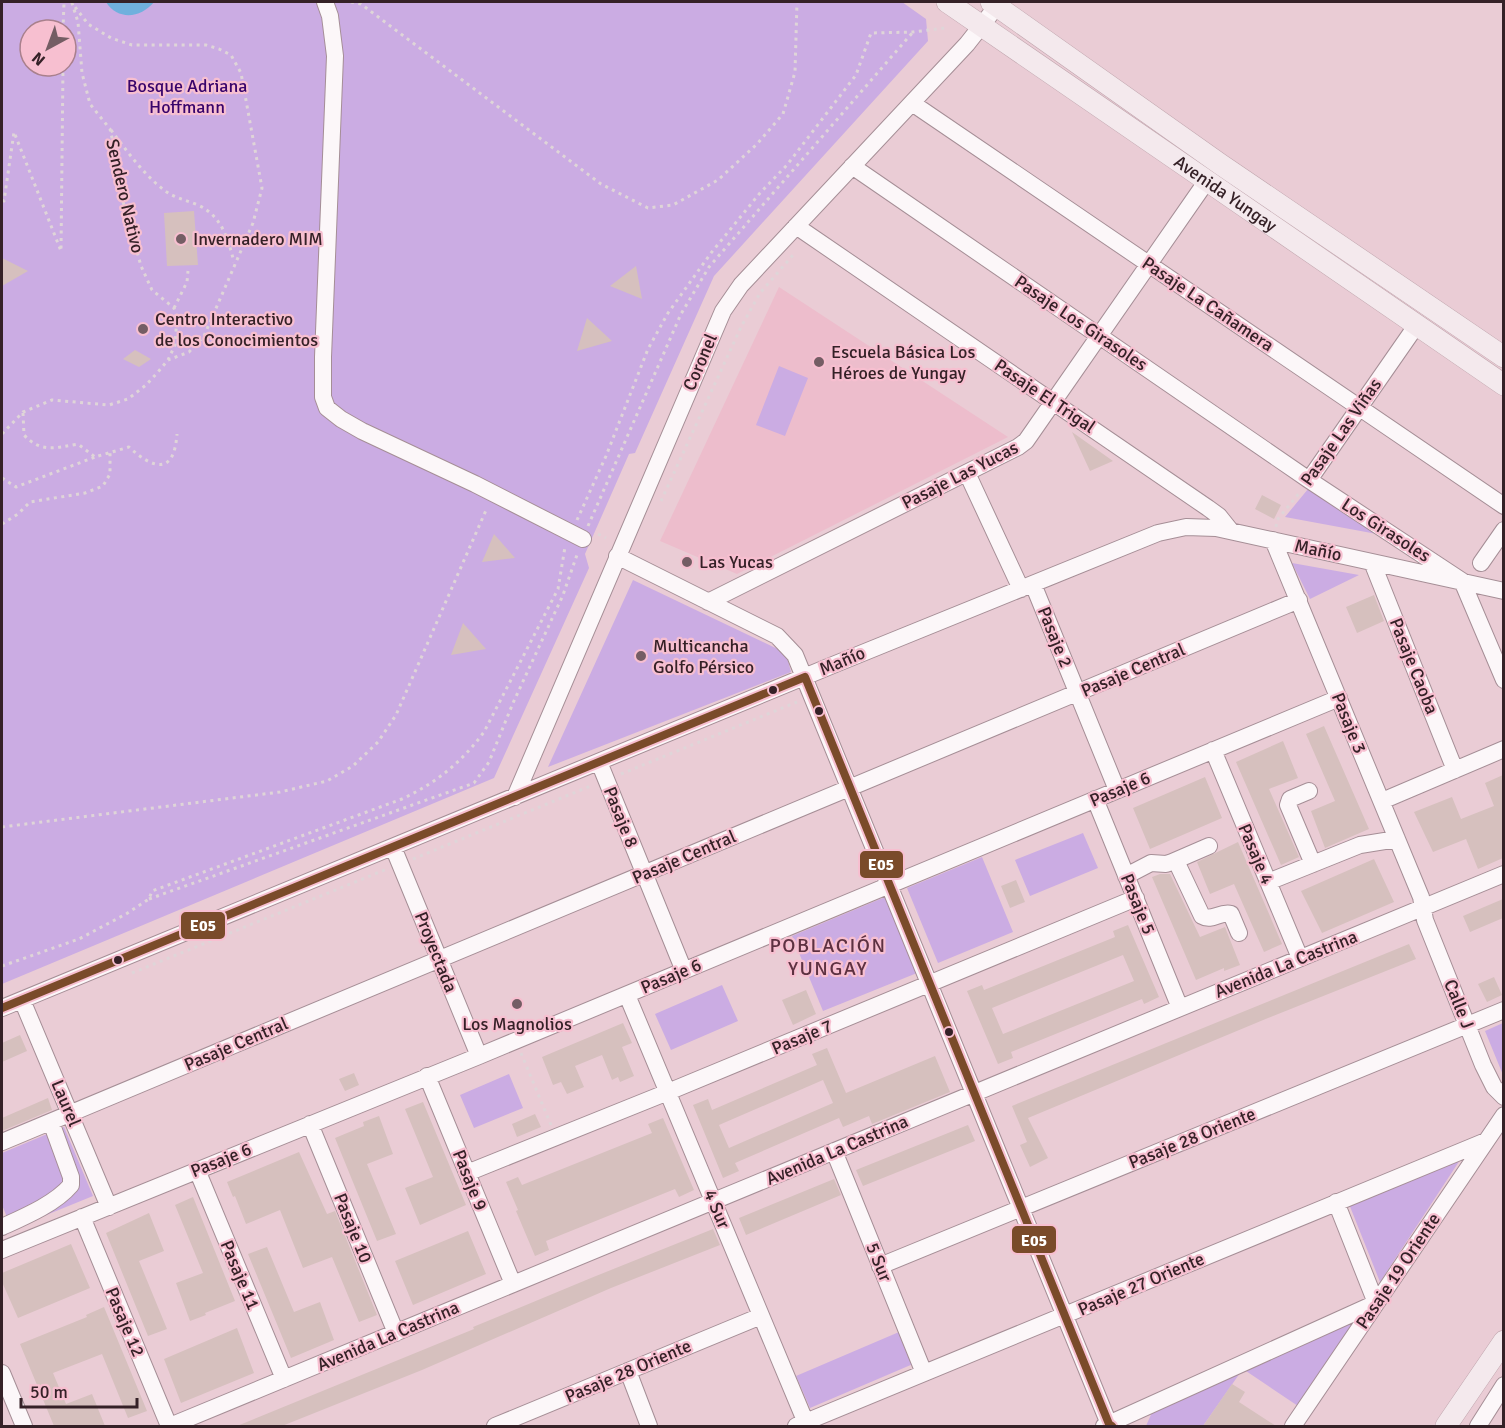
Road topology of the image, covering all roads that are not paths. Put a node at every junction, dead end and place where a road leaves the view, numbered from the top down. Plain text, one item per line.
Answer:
1 (325, 2) edge
2 (947, 2) edge
3 (996, 3) edge
4 (981, 26) junction
5 (912, 103) junction
6 (852, 166) junction
7 (1206, 182) junction
8 (796, 226) junction
9 (1149, 264) junction
10 (1416, 326) junction
11 (1100, 336) junction
12 (1503, 357) edge
13 (1503, 385) edge
14 (1054, 402) junction
15 (1359, 407) junction
16 (967, 472) junction
17 (1309, 480) junction
18 (1503, 506) edge
19 (576, 531) road end
20 (1231, 531) junction
21 (1503, 531) edge
22 (1272, 540) junction
23 (618, 556) junction
24 (1372, 561) junction
25 (1481, 562) dead end
26 (1462, 581) junction
27 (1027, 586) junction
28 (1503, 591) edge
29 (1299, 600) junction
30 (708, 602) junction
31 (805, 677) junction
32 (1503, 680) edge
33 (1078, 693) junction
34 (1339, 698) junction
35 (1503, 749) edge
36 (1213, 750) junction
37 (598, 762) junction
38 (1455, 770) junction
39 (850, 788) junction
40 (1117, 790) junction
41 (1309, 791) dead end
42 (514, 797) junction
43 (1095, 799) junction
44 (1382, 801) junction
45 (1397, 839) junction
46 (1209, 846) dead end
47 (393, 847) junction
48 (1176, 861) junction
49 (1313, 864) junction
50 (644, 874) junction
51 (1503, 874) edge
52 (1126, 876) junction
53 (1268, 882) junction
54 (889, 885) junction
55 (1136, 898) junction
56 (1423, 907) junction
57 (1239, 933) dead end
58 (1300, 958) junction
59 (440, 959) junction
60 (684, 971) junction
61 (929, 984) junction
62 (627, 995) junction
63 (22, 1000) junction
64 (2, 1008) edge
65 (1180, 1008) junction
66 (1503, 1010) edge
67 (1467, 1025) junction
68 (479, 1056) junction
69 (427, 1076) junction
70 (668, 1092) junction
71 (974, 1093) junction
72 (1503, 1097) edge
73 (70, 1114) junction
74 (1503, 1115) edge
75 (51, 1122) junction
76 (310, 1124) junction
77 (1486, 1141) junction
78 (2, 1143) edge
79 (834, 1151) junction
80 (197, 1170) junction
81 (467, 1173) junction
82 (713, 1201) junction
83 (1336, 1202) junction
84 (109, 1206) junction
85 (1021, 1208) junction
86 (82, 1217) junction
87 (2, 1227) edge
88 (2, 1250) edge
89 (880, 1266) junction
90 (513, 1284) junction
91 (1376, 1304) junction
92 (1065, 1315) junction
93 (761, 1316) junction
94 (396, 1333) junction
95 (1503, 1341) edge
96 (628, 1371) junction
97 (2, 1373) edge
98 (924, 1373) junction
99 (284, 1379) junction
100 (1503, 1385) edge
101 (1503, 1404) edge
102 (801, 1425) edge
103 (24, 1426) edge
104 (170, 1426) edge
105 (495, 1426) edge
106 (649, 1426) edge
107 (1108, 1426) edge
108 (1293, 1426) edge
109 (1446, 1426) edge
110 (1478, 1426) edge
111 (1489, 1426) edge

1 - 19 street
2 - 4 main road, Avenida Yungay
3 - 4 street, Coronel
3 - 12 main road, Avenida Yungay
4 - 5 street, Coronel
4 - 7 main road, Avenida Yungay
5 - 6 street, Coronel
5 - 9 street, Pasaje La Cañamera
6 - 8 street, Coronel
6 - 11 street, Pasaje Los Girasoles
7 - 9 street, Pasaje Las Yucas
7 - 10 main road, Avenida Yungay
8 - 14 street, Pasaje El Trigal
8 - 23 street, Coronel
9 - 11 street, Pasaje Las Yucas
9 - 15 street, Pasaje La Cañamera
10 - 13 main road, Avenida Yungay
10 - 15 street, Pasaje Las Viñas
11 - 14 street, Pasaje Las Yucas
11 - 17 street, Pasaje Los Girasoles
14 - 16 street, Pasaje Las Yucas
14 - 20 street, Pasaje El Trigal
15 - 17 street, Pasaje Las Viñas
15 - 18 street, Pasaje La Cañamera
16 - 27 street, Pasaje 2
16 - 30 street, Pasaje Las Yucas
17 - 26 street, Los Girasoles
20 - 22 street, Mañío
20 - 27 street, Mañío
21 - 25 street
22 - 24 street, Mañío
22 - 29 street, Pasaje 3
23 - 30 street
23 - 42 street, Coronel
24 - 26 street, Mañío
24 - 38 street, Pasaje Caoba
26 - 28 street, Mañío
26 - 32 street
27 - 31 street, Mañío
27 - 33 street, Pasaje 2
29 - 33 street, Pasaje Central
29 - 34 street, Pasaje 3
30 - 31 street
31 - 37 street, Mañío
31 - 39 street
33 - 39 street, Pasaje Central
33 - 40 street, Pasaje 2
34 - 36 street, Pasaje 6
34 - 44 street, Pasaje 3
35 - 38 street
36 - 40 street, Pasaje 6
36 - 53 street, Pasaje 4
37 - 42 street, Mañío
37 - 50 street, Pasaje 8
38 - 44 street
39 - 50 street, Pasaje Central
39 - 54 street
40 - 43 street, Pasaje 6
41 - 49 street
42 - 47 street, Mañío
43 - 52 street, Pasaje 5
43 - 54 street, Pasaje 6
44 - 45 street, Pasaje 3
45 - 49 street
45 - 56 street, Pasaje 3
46 - 48 street
47 - 59 street, Proyectada
47 - 63 street, Mañío
48 - 52 street
48 - 57 street
49 - 53 street
50 - 59 street, Pasaje Central
50 - 60 street, Pasaje 8
51 - 56 street, Avenida La Castrina
52 - 55 street, Pasaje 5
53 - 58 street, Pasaje 4
54 - 60 street, Pasaje 6
54 - 61 street
55 - 61 street, Pasaje 7
55 - 65 street, Pasaje 5
56 - 58 street, Avenida La Castrina
56 - 67 street, Calle J
58 - 65 street, Avenida La Castrina
59 - 68 street, Proyectada
59 - 73 street, Pasaje Central
60 - 62 street, Pasaje 6
61 - 70 street, Pasaje 7
61 - 71 street
62 - 68 street, Pasaje 6
62 - 70 street, 4 Sur
63 - 64 street, Mañío
63 - 73 street, Laurel
65 - 71 street, Avenida La Castrina
66 - 67 street, Pasaje 28 Oriente
67 - 72 street, Calle J
67 - 85 street, Pasaje 28 Oriente
68 - 69 street, Pasaje 6
69 - 76 street, Pasaje 6
69 - 81 street, Pasaje 9
70 - 81 street, Pasaje 7
70 - 82 street, 4 Sur
71 - 79 street, Avenida La Castrina
71 - 85 street
73 - 75 street, Pasaje Central
73 - 84 street, Laurel
74 - 77 street, Pasaje 19 Oriente
75 - 78 street, Pasaje Central
75 - 87 street
76 - 80 street, Pasaje 6
76 - 94 street, Pasaje 10
77 - 83 street, Pasaje 27 Oriente
77 - 91 street, Pasaje 19 Oriente
79 - 82 street, Avenida La Castrina
79 - 89 street, 5 Sur
80 - 84 street, Pasaje 6
80 - 99 street, Pasaje 11
81 - 90 street, Pasaje 9
82 - 90 street, Avenida La Castrina
82 - 93 street, 4 Sur
83 - 91 street
83 - 92 street, Pasaje 27 Oriente
84 - 86 street, Pasaje 6
85 - 89 street, Pasaje 28 Oriente
85 - 92 street
86 - 88 street, Pasaje 6
86 - 104 street, Pasaje 12
89 - 98 street, 5 Sur
90 - 94 street, Avenida La Castrina
91 - 107 street
91 - 108 street, Pasaje 19 Oriente
92 - 98 street, Pasaje 27 Oriente
92 - 107 street
93 - 96 street, Pasaje 28 Oriente
93 - 102 street, 4 Sur
94 - 99 street, Avenida La Castrina
95 - 109 main road
96 - 105 street, Pasaje 28 Oriente
96 - 106 street
97 - 103 street
98 - 102 street, Pasaje 27 Oriente
99 - 104 street, Avenida La Castrina
100 - 110 street
101 - 111 street

